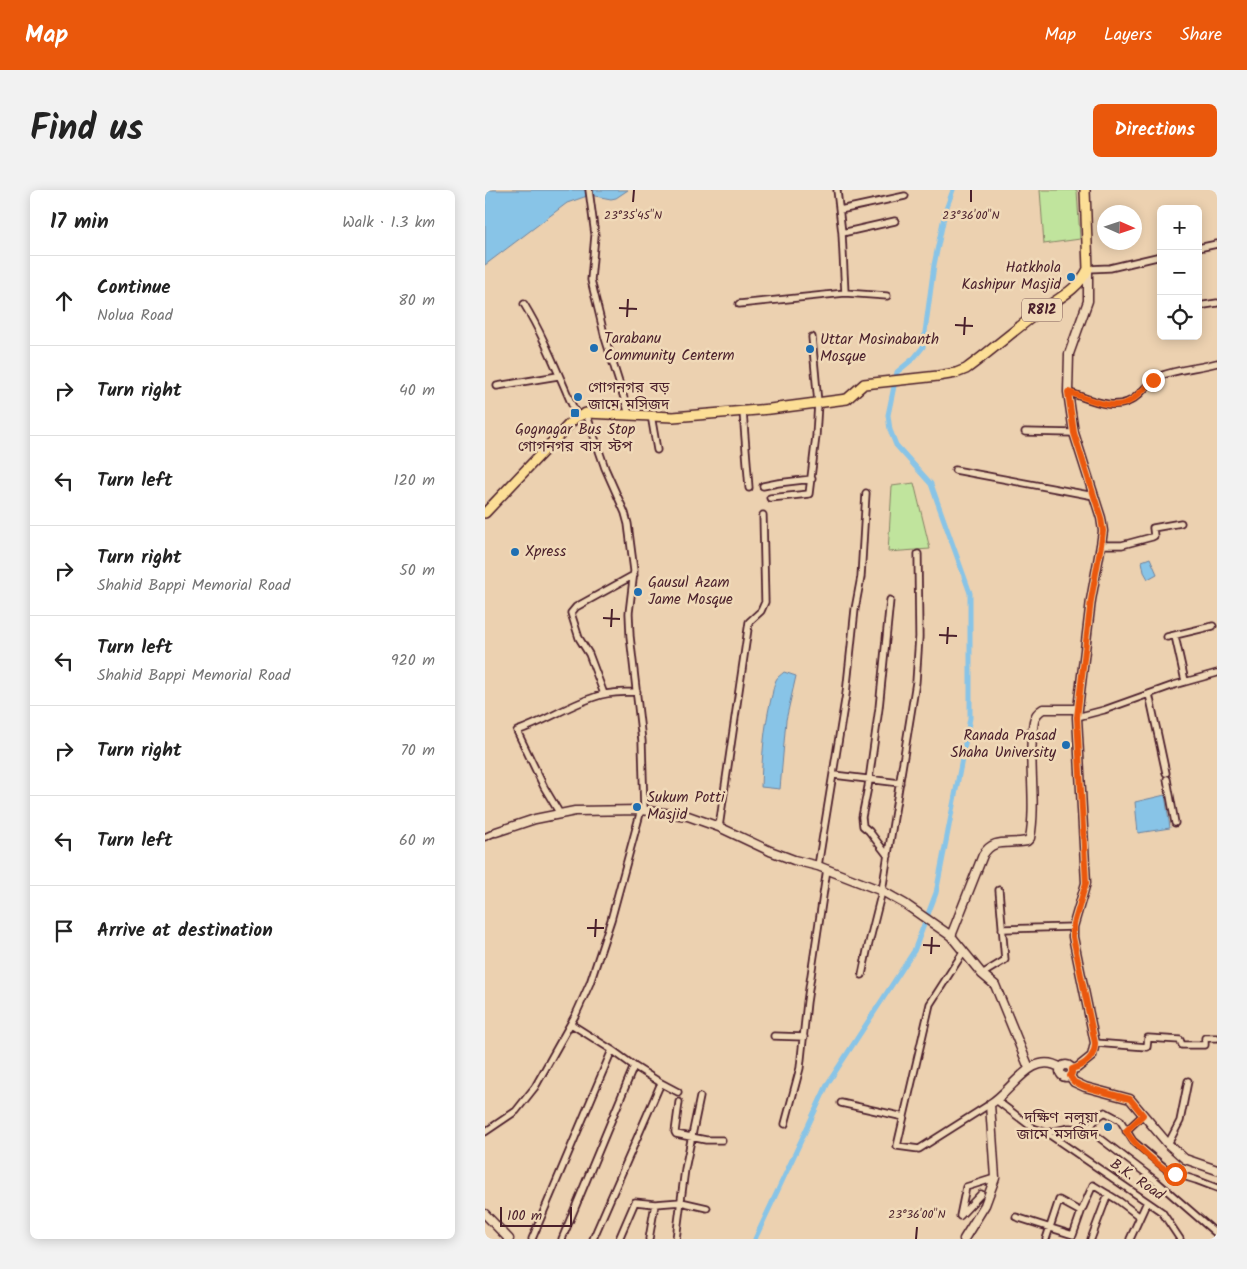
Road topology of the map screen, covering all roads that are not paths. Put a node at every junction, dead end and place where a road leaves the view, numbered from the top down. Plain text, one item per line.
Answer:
1 (589, 190) edge
2 (837, 190) edge
3 (1085, 190) edge
4 (905, 196) dead end
5 (840, 210) junction
6 (895, 221) dead end
7 (842, 233) junction
8 (1217, 244) edge
9 (1202, 247) edge
10 (1157, 257) edge
11 (1087, 269) junction
12 (845, 293) junction
13 (887, 296) dead end
14 (1217, 303) edge
15 (524, 304) dead end
16 (739, 304) dead end
17 (1202, 305) edge
18 (812, 337) dead end
19 (1217, 363) edge
20 (558, 376) junction
21 (497, 386) dead end
22 (1068, 392) junction
23 (818, 403) junction
24 (743, 412) junction
25 (581, 414) junction
26 (629, 414) junction
27 (651, 415) junction
28 (1025, 432) dead end
29 (1074, 433) junction
30 (657, 450) dead end
31 (955, 470) dead end
32 (812, 479) junction
33 (763, 486) dead end
34 (749, 488) dead end
35 (866, 493) dead end
36 (1094, 496) junction
37 (770, 498) dead end
38 (485, 513) edge
39 (763, 515) dead end
40 (1181, 523) dead end
41 (1101, 545) junction
42 (919, 554) dead end
43 (634, 575) junction
44 (890, 600) dead end
45 (1213, 626) dead end
46 (1175, 636) junction
47 (1167, 637) dead end
48 (1217, 673) edge
49 (1185, 681) junction
50 (637, 692) junction
51 (604, 694) junction
52 (1149, 694) junction
53 (1077, 709) junction
54 (1077, 717) junction
55 (834, 775) junction
56 (869, 779) junction
57 (900, 783) junction
58 (642, 811) junction
59 (560, 814) junction
60 (1175, 823) dead end
61 (719, 827) junction
62 (496, 832) joint
63 (485, 837) edge
64 (888, 856) junction
65 (818, 866) junction
66 (827, 869) junction
67 (999, 890) dead end
68 (882, 892) junction
69 (1073, 927) junction
70 (1002, 929) junction
71 (951, 936) junction
72 (964, 952) junction
73 (982, 974) junction
74 (863, 975) dead end
75 (571, 1024) junction
76 (774, 1036) dead end
77 (804, 1037) junction
78 (1217, 1038) edge
79 (1095, 1043) junction
80 (612, 1050) junction
81 (634, 1066) junction
82 (1029, 1068) junction
83 (1071, 1073) junction
84 (1188, 1081) dead end
85 (661, 1083) junction
86 (678, 1092) dead end
87 (700, 1097) dead end
88 (679, 1102) dead end
89 (841, 1102) dead end
90 (993, 1102) junction
91 (1143, 1115) junction
92 (904, 1117) junction
93 (785, 1124) dead end
94 (1088, 1129) junction
95 (1126, 1131) junction
96 (485, 1132) edge
97 (1047, 1133) junction
98 (692, 1137) junction
99 (722, 1140) dead end
100 (1168, 1144) junction
101 (1217, 1170) edge
102 (995, 1178) junction
103 (1217, 1188) edge
104 (981, 1194) dead end
105 (1108, 1194) junction
106 (681, 1202) junction
107 (1147, 1202) junction
108 (655, 1204) junction
109 (707, 1208) dead end
110 (1081, 1212) junction
111 (485, 1214) edge
112 (1016, 1217) dead end
113 (1140, 1217) junction
114 (1050, 1227) junction
115 (1217, 1234) edge
116 (1073, 1237) edge
117 (509, 1239) edge
118 (532, 1239) edge
119 (562, 1239) edge
120 (593, 1239) edge
121 (619, 1239) edge
122 (649, 1239) edge
123 (676, 1239) edge
124 (964, 1239) edge
125 (1046, 1239) edge
126 (1091, 1239) edge
127 (1130, 1239) edge
128 (1180, 1239) edge

1 - 26 street
2 - 5 street
3 - 11 main road
4 - 5 street
5 - 7 street
6 - 7 street
7 - 12 street
8 - 9 street
10 - 11 street
11 - 22 street
11 - 23 main road, R812
12 - 13 street
12 - 16 street
14 - 17 street
15 - 20 street
18 - 23 street
19 - 22 street
20 - 21 street
20 - 25 street
22 - 29 street
23 - 24 main road, R812
23 - 32 street
24 - 27 main road, R812
24 - 34 street
25 - 26 main road, R812
25 - 38 main road
25 - 43 street
26 - 27 main road, R812
27 - 30 street
28 - 29 street
29 - 36 street
31 - 36 street
32 - 33 street
32 - 37 street
35 - 55 street
36 - 41 street
39 - 61 street
40 - 41 street
41 - 53 street
42 - 57 street
43 - 50 street
43 - 51 street
44 - 56 street
45 - 46 street
46 - 47 street
46 - 49 street
48 - 49 street
49 - 52 street
50 - 51 street
50 - 58 street
51 - 59 street
52 - 54 street
52 - 60 street
53 - 54 street
53 - 71 street
54 - 69 street
55 - 56 street
55 - 65 street
56 - 57 street
56 - 64 street
57 - 64 street
58 - 59 street
58 - 61 street
58 - 75 street
59 - 62 street
61 - 65 street
62 - 63 street
64 - 68 street
65 - 66 street
66 - 68 street
66 - 77 street
67 - 70 street
68 - 71 street
68 - 74 street
69 - 70 street
69 - 79 street
70 - 73 street
71 - 72 street
72 - 73 street
72 - 92 street
73 - 82 street
75 - 80 street
75 - 96 street
76 - 77 street
77 - 93 street
78 - 79 street
79 - 83 street
80 - 81 street
80 - 118 street
81 - 85 street
81 - 119 street
82 - 83 street
82 - 90 street
83 - 91 street
84 - 100 street
85 - 86 street
85 - 120 street
87 - 98 street
88 - 98 street
89 - 92 street
90 - 92 street
90 - 97 street, B.K. Road
90 - 102 street
91 - 95 street
91 - 100 street
94 - 95 street
94 - 97 street
94 - 115 street
95 - 103 street
97 - 107 street, B.K. Road
98 - 99 street
98 - 106 street
100 - 101 street
102 - 104 street
102 - 124 street
105 - 110 street
105 - 113 street
105 - 126 street
106 - 108 street
106 - 109 street
106 - 123 street
107 - 113 street
107 - 128 street, B.K. Road
108 - 121 street
108 - 122 street
110 - 114 street
110 - 116 street
111 - 117 street
112 - 114 street
113 - 127 street
114 - 116 street
114 - 125 street

